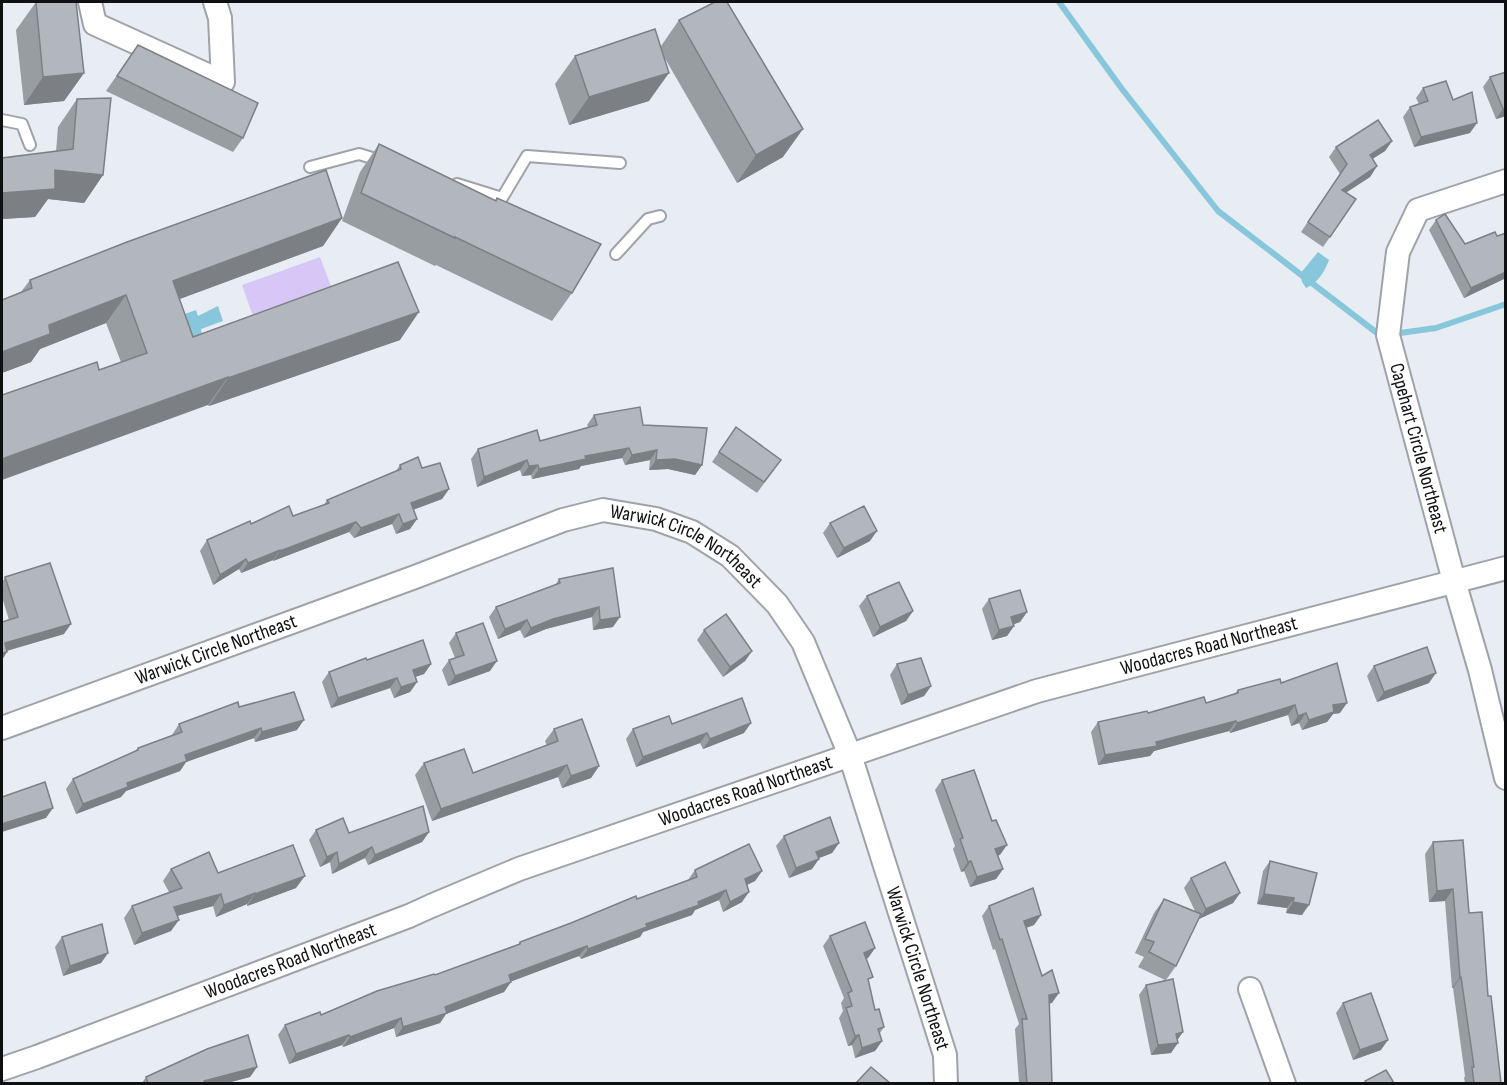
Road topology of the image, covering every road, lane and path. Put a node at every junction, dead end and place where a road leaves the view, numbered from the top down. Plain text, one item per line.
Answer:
1 (90, 2) edge
2 (215, 2) edge
3 (2, 120) edge
4 (30, 145) dead end
5 (389, 163) edge
6 (620, 163) dead end
7 (310, 166) dead end
8 (446, 181) edge
9 (1506, 181) edge
10 (660, 216) dead end
11 (616, 255) dead end
12 (1506, 568) edge
13 (1454, 581) junction
14 (2, 728) edge
15 (850, 755) junction
16 (1506, 778) edge
17 (1250, 989) dead end
18 (2, 1069) edge
19 (946, 1083) edge
20 (1284, 1083) edge

1 - 2 street
3 - 4 lane
5 - 7 lane
6 - 8 lane
9 - 13 street, Capehart Circle Northeast
10 - 11 lane
12 - 13 street, Woodacres Road Northeast
13 - 15 street, Woodacres Road Northeast
13 - 16 street, Capehart Circle Northeast
14 - 15 street, Warwick Circle Northeast
15 - 18 street, Woodacres Road Northeast
15 - 19 street, Warwick Circle Northeast
17 - 20 street

